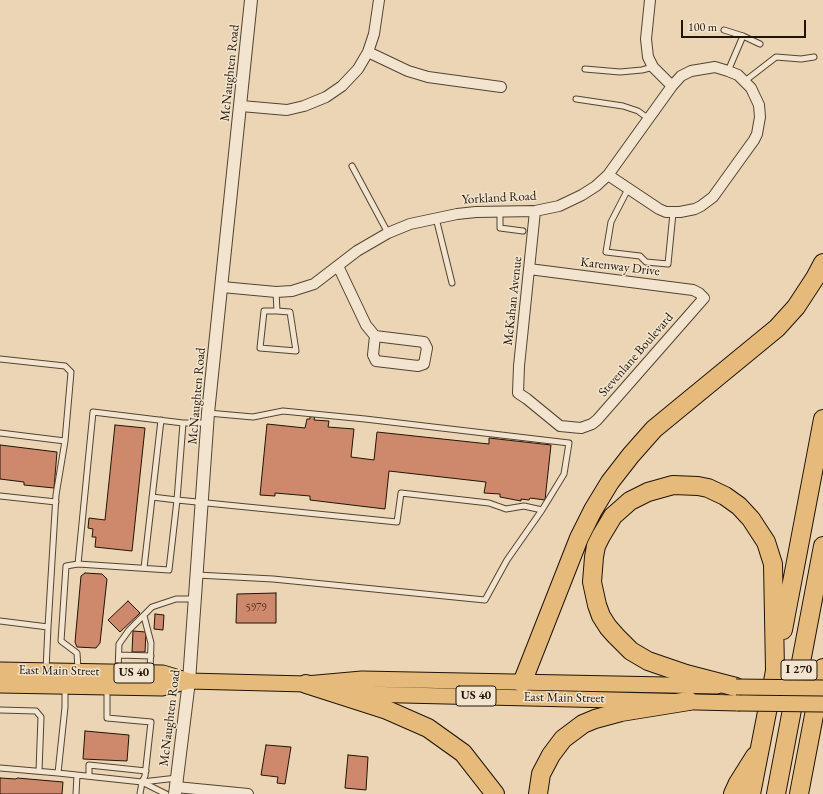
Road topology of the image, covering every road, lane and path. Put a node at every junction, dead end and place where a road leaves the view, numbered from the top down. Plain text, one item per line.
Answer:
1 (251, 0) edge
2 (378, 0) edge
3 (650, 0) edge
4 (724, 30) dead end
5 (743, 36) junction
6 (760, 44) dead end
7 (368, 52) junction
8 (814, 57) dead end
9 (653, 67) junction
10 (585, 69) dead end
11 (728, 71) junction
12 (745, 81) junction
13 (672, 86) junction
14 (501, 87) dead end
15 (576, 99) dead end
16 (241, 106) junction
17 (649, 118) junction
18 (352, 166) dead end
19 (608, 175) junction
20 (628, 189) junction
21 (535, 211) junction
22 (500, 212) junction
23 (673, 213) junction
24 (436, 217) junction
25 (523, 231) dead end
26 (388, 234) junction
27 (823, 263) edge
28 (338, 266) junction
29 (529, 269) junction
30 (452, 283) dead end
31 (222, 287) junction
32 (276, 292) junction
33 (704, 298) joint
34 (277, 311) junction
35 (375, 336) junction
36 (0, 359) edge
37 (208, 418) junction
38 (823, 419) edge
39 (161, 420) junction
40 (183, 422) junction
41 (586, 427) joint
42 (0, 433) edge
43 (65, 441) junction
44 (0, 496) edge
45 (152, 497) junction
46 (177, 500) junction
47 (56, 502) junction
48 (202, 503) junction
49 (542, 510) junction
50 (823, 546) edge
51 (78, 564) junction
52 (144, 568) junction
53 (197, 575) junction
54 (196, 599) junction
55 (144, 616) junction
56 (0, 621) edge
57 (48, 627) junction
58 (119, 655) junction
59 (151, 656) junction
60 (823, 668) edge
61 (0, 670) edge
62 (775, 670) junction
63 (46, 671) junction
64 (78, 672) junction
65 (118, 672) junction
66 (150, 673) junction
67 (189, 681) junction
68 (522, 683) junction
69 (306, 684) junction
70 (0, 685) edge
71 (65, 686) junction
72 (107, 687) junction
73 (823, 688) edge
74 (737, 695) junction
75 (689, 701) junction
76 (823, 704) edge
77 (0, 710) edge
78 (760, 749) junction
79 (0, 768) edge
80 (39, 771) junction
81 (146, 771) junction
82 (58, 773) junction
83 (77, 775) junction
84 (89, 776) junction
85 (142, 782) junction
86 (173, 788) edge
87 (76, 794) edge
88 (140, 794) edge
89 (248, 794) edge
90 (495, 794) edge
91 (538, 794) edge
92 (733, 794) edge
93 (751, 794) edge
94 (776, 794) edge
95 (799, 794) edge

1 - 16 street, McNaughten Road
2 - 7 street
3 - 9 street
4 - 5 lane
5 - 6 lane
5 - 11 lane
7 - 14 street
7 - 16 street
8 - 12 lane
9 - 10 lane
9 - 13 street
11 - 12 street
11 - 13 street
12 - 23 street
13 - 17 street, Yorkland Road
15 - 17 lane
16 - 31 street, McNaughten Road
17 - 19 street, Yorkland Road
18 - 26 lane
19 - 20 street
19 - 21 street, Yorkland Road
20 - 23 street
20 - 23 lane
21 - 22 street, Yorkland Road
21 - 29 street, McKahan Avenue
22 - 24 street, Yorkland Road
22 - 25 lane
24 - 26 street, Yorkland Road
24 - 30 lane
26 - 28 street, Yorkland Road
27 - 68 highway
28 - 32 street, Yorkland Road
28 - 35 street
29 - 33 street, Karenway Drive
29 - 41 street, McKahan Avenue
31 - 32 street, Yorkland Road
31 - 37 street, McNaughten Road
32 - 34 lane
33 - 41 street, Stevenlane Boulevard
34 - 34 lane
35 - 35 street
36 - 43 lane
37 - 40 lane
37 - 48 street, McNaughten Road
37 - 49 lane
38 - 62 highway
39 - 40 lane
39 - 45 lane
39 - 51 lane
40 - 46 lane
42 - 43 lane
43 - 47 lane
44 - 47 lane
45 - 46 lane
45 - 52 lane
46 - 48 lane
46 - 52 lane
47 - 57 lane
48 - 49 lane
48 - 53 street, McNaughten Road
49 - 53 lane
50 - 94 highway, I 270
51 - 52 lane
51 - 64 lane
53 - 54 street, McNaughten Road
54 - 55 lane
54 - 67 street, McNaughten Road
55 - 58 lane
55 - 59 lane
56 - 57 lane
57 - 63 lane
58 - 59 lane
58 - 65 lane
59 - 66 lane
60 - 95 highway, I 270
61 - 63 main road, East Main Street / US 40
62 - 74 highway
62 - 78 highway
63 - 64 main road, East Main Street / US 40
64 - 65 main road, East Main Street / US 40
65 - 66 main road, East Main Street / US 40
66 - 67 main road, East Main Street / US 40
67 - 69 main road, East Main Street / US 40
67 - 72 main road, East Main Street / US 40
67 - 86 street, McNaughten Road
68 - 69 main road, East Main Street / US 40
68 - 74 main road, East Main Street / US 40
69 - 75 main road, East Main Street / US 40
69 - 90 highway
70 - 71 main road, East Main Street / US 40
71 - 72 main road, East Main Street / US 40
71 - 82 lane
72 - 81 lane
73 - 74 main road, East Main Street / US 40, bridge
74 - 75 main road, East Main Street / US 40
74 - 76 main road, East Main Street / US 40, bridge
75 - 91 highway
77 - 80 lane
78 - 92 highway
78 - 93 highway
79 - 80 lane
80 - 82 lane
81 - 84 lane
81 - 85 lane
82 - 83 lane
83 - 84 lane
83 - 87 lane
84 - 85 lane
85 - 86 lane
85 - 86 lane
85 - 88 lane
86 - 89 street

